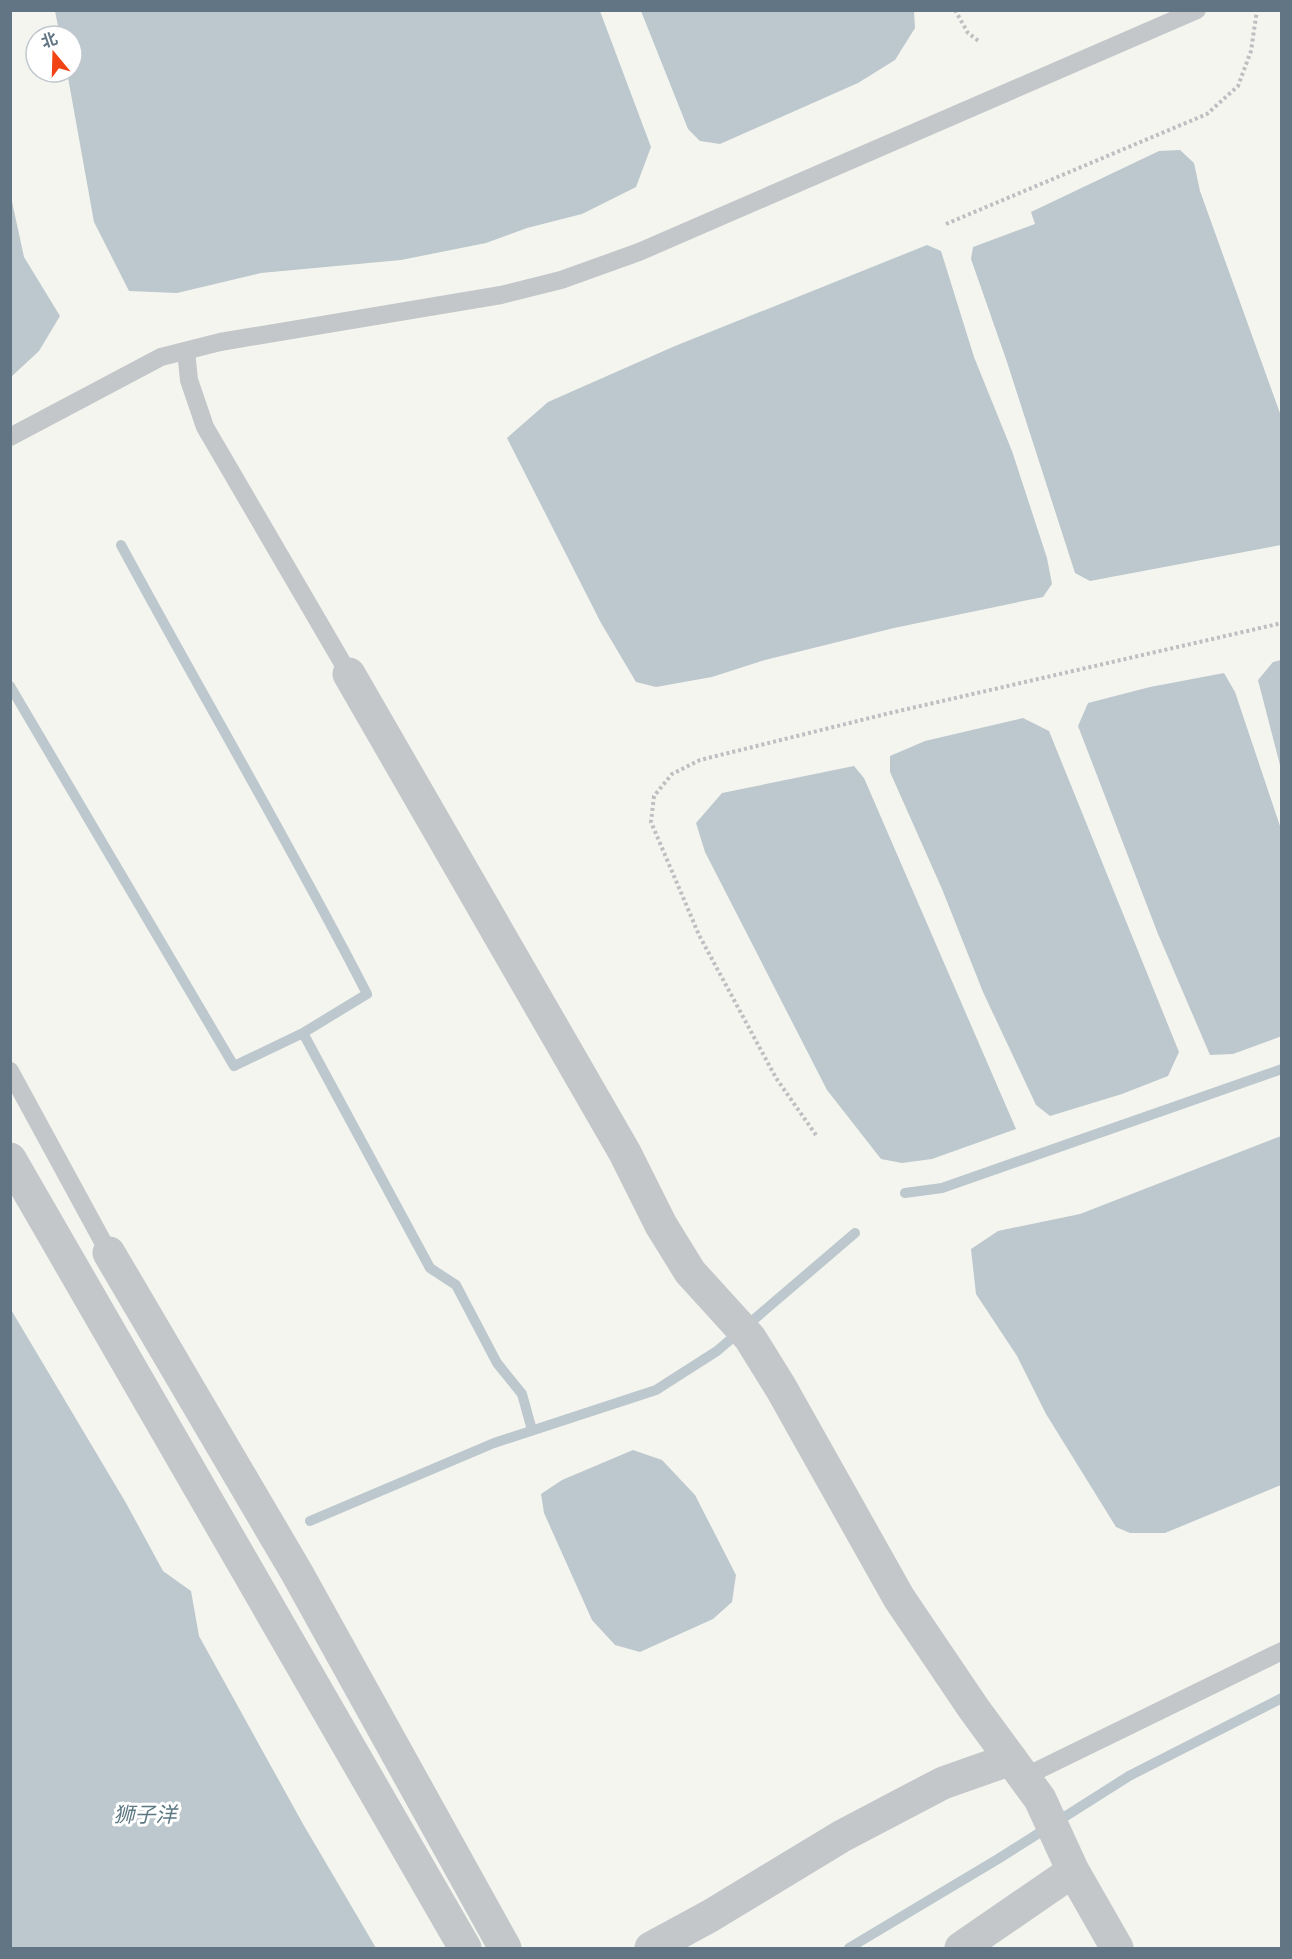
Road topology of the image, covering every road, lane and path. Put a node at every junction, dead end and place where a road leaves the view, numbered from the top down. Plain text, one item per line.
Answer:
1 (955, 10) edge
2 (1197, 10) edge
3 (1257, 10) edge
4 (980, 42) dead end
5 (946, 224) dead end
6 (186, 351) junction
7 (10, 437) edge
8 (1281, 623) edge
9 (349, 674) joint
10 (10, 1071) edge
11 (816, 1135) dead end
12 (10, 1159) edge
13 (109, 1253) joint
14 (1281, 1651) edge
15 (1025, 1778) junction
16 (1068, 1857) junction
17 (465, 1948) edge
18 (505, 1948) edge
19 (651, 1948) edge
20 (961, 1948) edge
21 (1117, 1948) edge

1 - 4 path
2 - 6 lane
3 - 5 path
6 - 7 lane
6 - 9 lane
8 - 11 path
9 - 15 street
10 - 13 lane
12 - 17 street
13 - 18 street
14 - 15 lane
15 - 16 street
15 - 19 street
16 - 20 street
16 - 21 street

